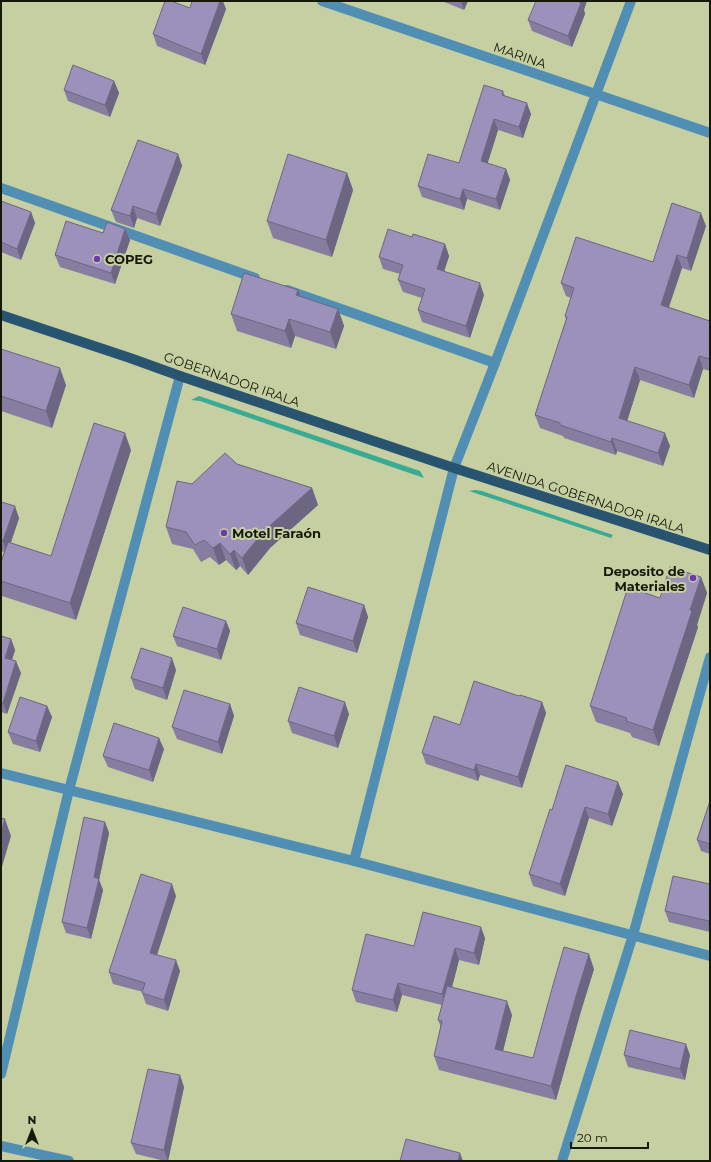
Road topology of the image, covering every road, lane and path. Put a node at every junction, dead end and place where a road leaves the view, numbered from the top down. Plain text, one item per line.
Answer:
1 (322, 1) edge
2 (631, 1) edge
3 (596, 95) junction
4 (710, 133) edge
5 (1, 188) edge
6 (263, 281) edge
7 (278, 286) edge
8 (1, 315) edge
9 (495, 363) junction
10 (180, 376) junction
11 (454, 468) junction
12 (710, 550) edge
13 (710, 657) edge
14 (1, 773) edge
15 (69, 790) junction
16 (354, 861) junction
17 (633, 935) junction
18 (710, 956) edge
19 (1, 1074) edge
20 (1, 1146) edge
21 (69, 1161) edge
22 (562, 1161) edge

1 - 3 street, MARINA
2 - 3 street
3 - 4 street, MARINA
3 - 9 street
5 - 6 street
7 - 9 street
8 - 10 main road, GOBERNADOR IRALA
9 - 11 street
10 - 11 main road, GOBERNADOR IRALA
10 - 15 street
11 - 12 main road, AVENIDA GOBERNADOR IRALA
11 - 16 street
13 - 17 street
14 - 15 street
15 - 16 street
15 - 19 street
16 - 17 street
17 - 18 street
17 - 22 street
20 - 21 street

